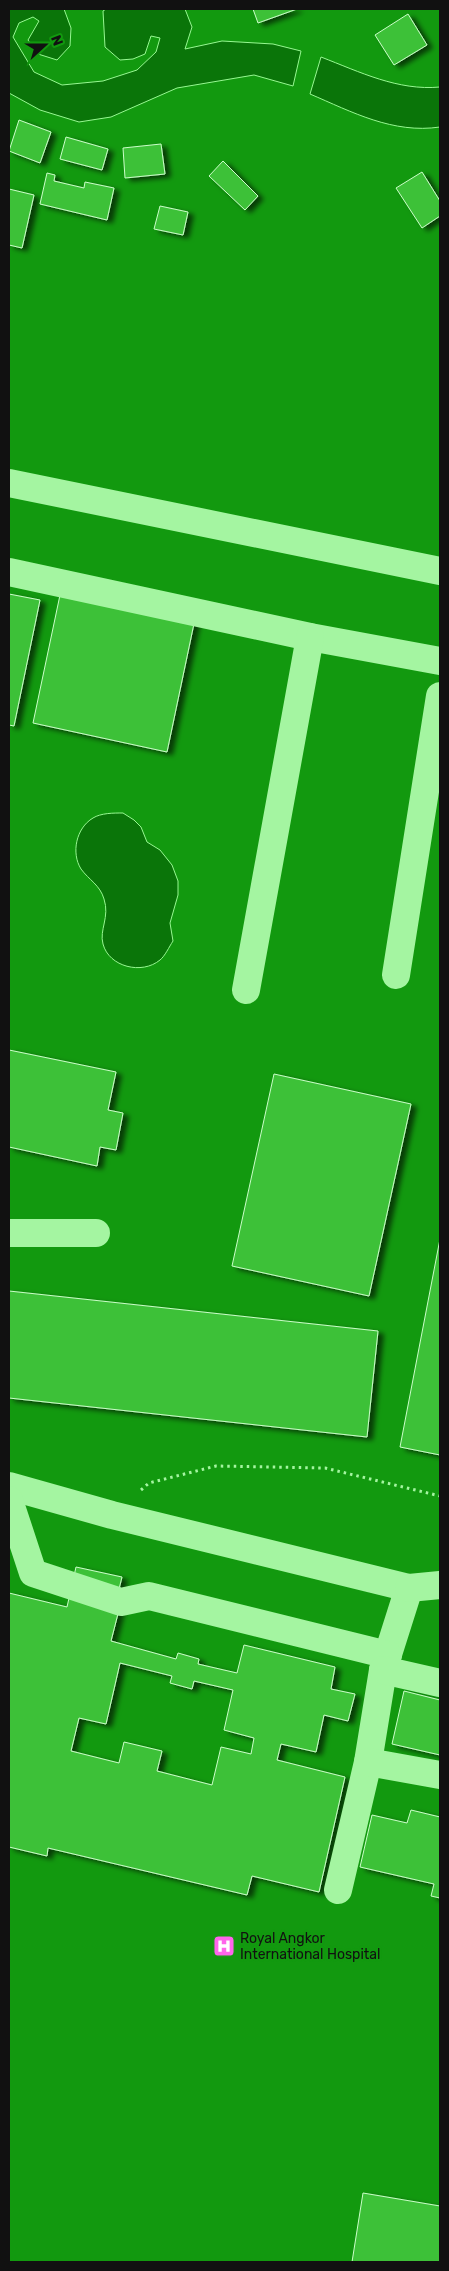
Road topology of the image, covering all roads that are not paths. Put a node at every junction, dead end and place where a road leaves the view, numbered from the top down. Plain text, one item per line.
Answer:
1 (9, 483) edge
2 (440, 571) edge
3 (9, 572) edge
4 (310, 637) junction
5 (440, 661) edge
6 (440, 696) edge
7 (396, 974) dead end
8 (246, 990) dead end
9 (9, 1233) edge
10 (96, 1233) dead end
11 (9, 1486) edge
12 (9, 1500) edge
13 (440, 1585) edge
14 (409, 1588) junction
15 (385, 1663) junction
16 (440, 1683) edge
17 (368, 1762) junction
18 (440, 1775) edge
19 (338, 1890) dead end

1 - 2 lane
3 - 4 lane
4 - 5 lane
4 - 8 lane
6 - 7 lane
9 - 10 lane
11 - 14 lane
12 - 15 lane
13 - 14 lane
14 - 15 lane
15 - 16 lane
15 - 17 lane
17 - 18 lane
17 - 19 lane

